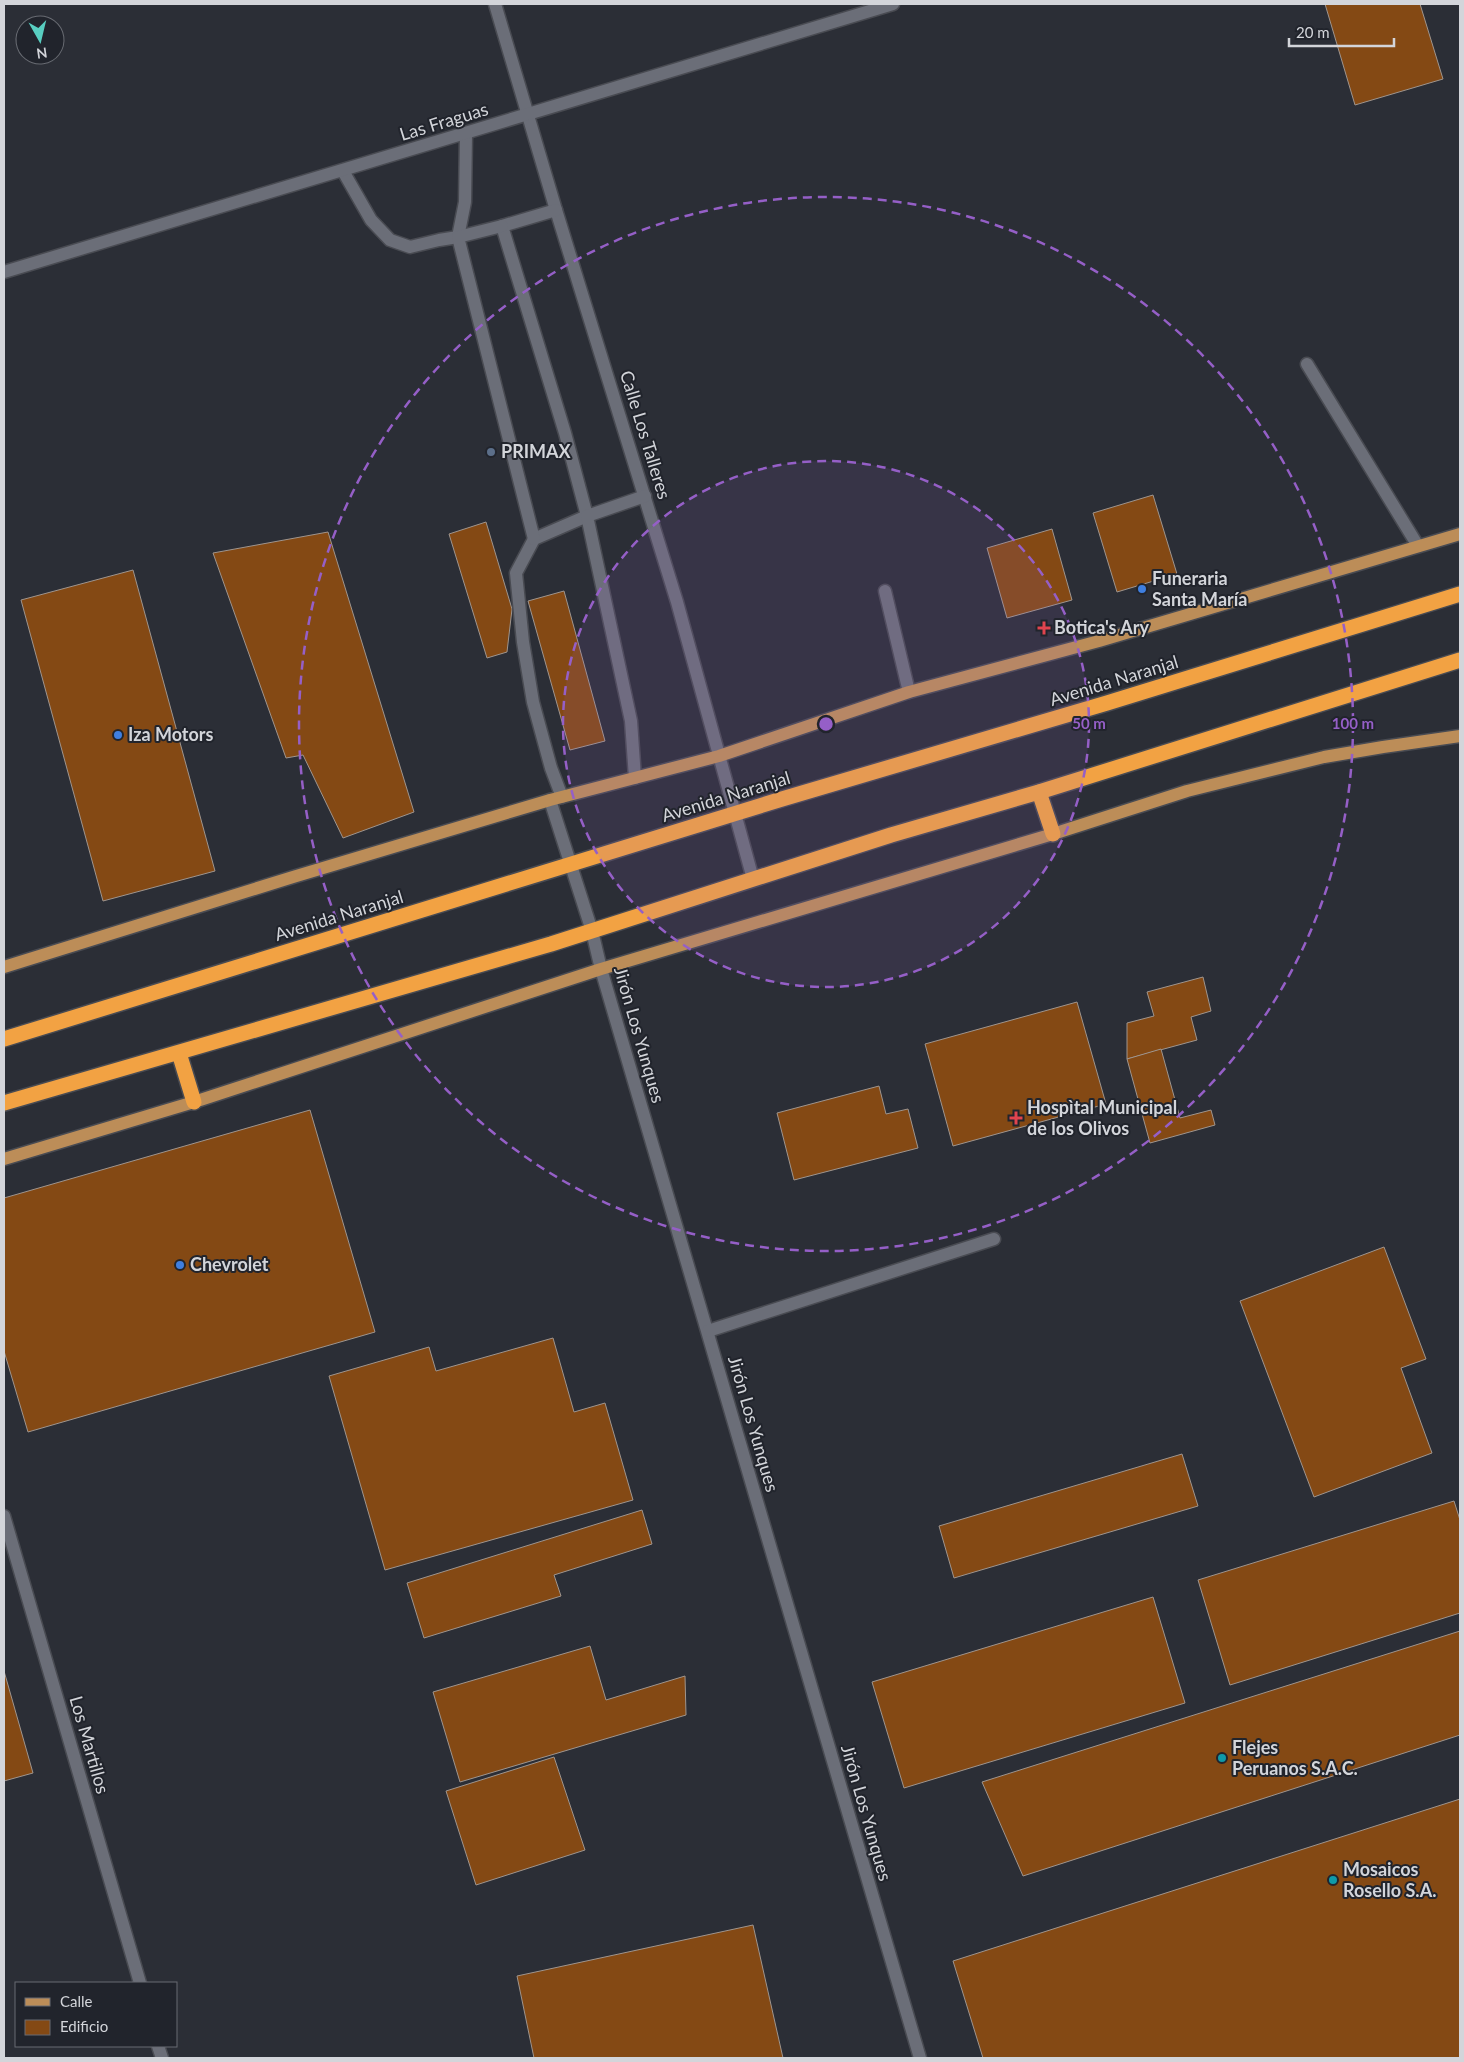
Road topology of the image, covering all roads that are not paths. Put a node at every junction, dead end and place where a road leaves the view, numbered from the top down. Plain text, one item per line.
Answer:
1 (495, 4) edge
2 (893, 4) edge
3 (530, 115) junction
4 (466, 134) junction
5 (343, 170) junction
6 (556, 210) junction
7 (502, 226) junction
8 (458, 238) junction
9 (4, 272) edge
10 (1307, 364) dead end
11 (645, 496) junction
12 (587, 516) junction
13 (1460, 534) edge
14 (534, 539) junction
15 (1418, 546) junction
16 (885, 591) dead end
17 (1460, 594) edge
18 (1460, 660) edge
19 (909, 692) junction
20 (1460, 736) edge
21 (719, 756) junction
22 (635, 778) junction
23 (1038, 792) junction
24 (562, 797) junction
25 (550, 800) junction
26 (735, 814) junction
27 (1053, 834) junction
28 (571, 865) junction
29 (753, 879) junction
30 (592, 931) junction
31 (4, 967) edge
32 (601, 969) junction
33 (4, 1039) edge
34 (179, 1053) junction
35 (194, 1102) junction
36 (4, 1103) edge
37 (4, 1159) edge
38 (994, 1239) dead end
39 (708, 1331) junction
40 (4, 1516) edge
41 (140, 1982) edge
42 (920, 2058) edge

1 - 3 street, Calle Los Talleres
2 - 3 street, Las Fraguas
3 - 4 street, Las Fraguas
3 - 6 street, Calle Los Talleres
4 - 5 street, Las Fraguas
4 - 8 street
5 - 8 street
5 - 9 street, Las Fraguas
6 - 7 street
6 - 11 street, Calle Los Talleres
7 - 8 street
7 - 12 street
8 - 14 street
10 - 15 street
11 - 12 street
11 - 21 street, Calle Los Talleres
12 - 14 street
12 - 22 street
13 - 15 main road
14 - 24 street
15 - 19 main road
16 - 19 street
17 - 26 highway, Avenida Naranjal
18 - 23 highway
19 - 21 main road
20 - 27 main road
21 - 22 main road
21 - 26 street, Calle Los Talleres
22 - 24 main road
23 - 27 highway
23 - 29 highway
24 - 25 main road
25 - 28 street, Jirón Los Yunques
25 - 31 main road
26 - 28 highway, Avenida Naranjal
26 - 29 street, Calle Los Talleres
27 - 32 main road
28 - 30 street, Jirón Los Yunques
28 - 33 highway, Avenida Naranjal
29 - 30 highway
30 - 32 street, Jirón Los Yunques
30 - 34 highway
32 - 35 main road
32 - 39 street, Jirón Los Yunques
34 - 35 highway
34 - 36 highway
35 - 37 main road
38 - 39 street
39 - 42 street, Jirón Los Yunques
40 - 41 street, Los Martillos

